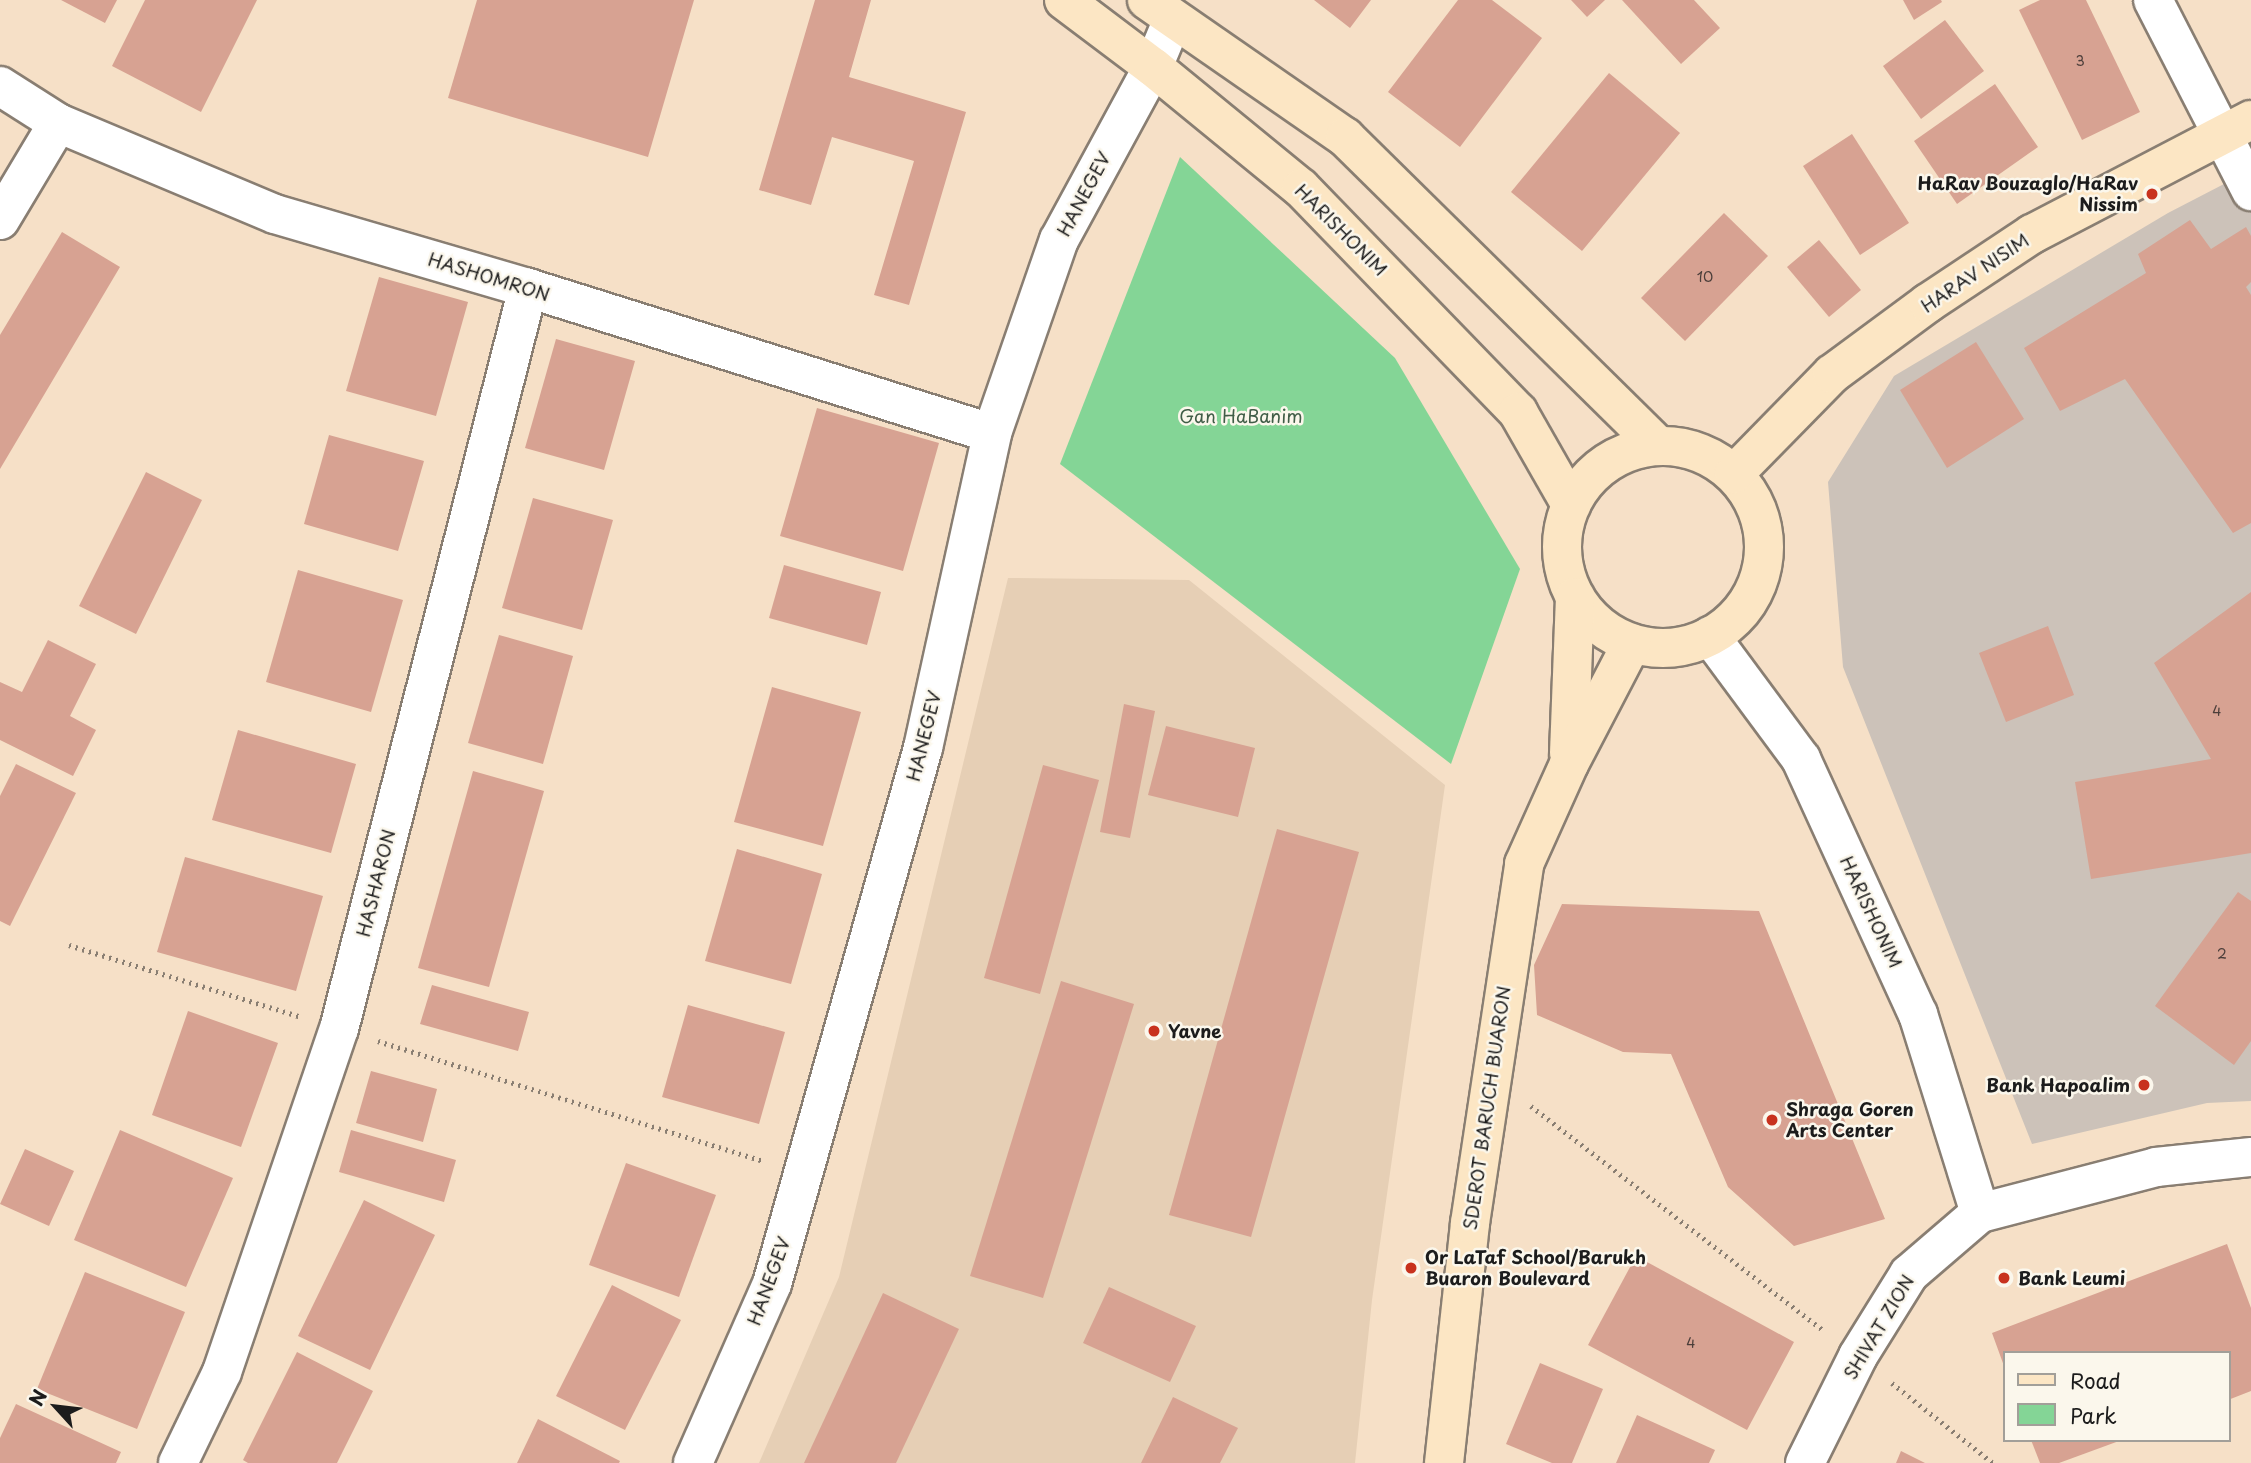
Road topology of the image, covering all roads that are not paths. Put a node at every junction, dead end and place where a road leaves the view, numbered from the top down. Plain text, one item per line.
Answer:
1 (1064, 0) edge
2 (2153, 0) edge
3 (1160, 9) edge
4 (1153, 67) junction
5 (0, 86) edge
6 (58, 123) junction
7 (2237, 128) edge
8 (2251, 191) edge
9 (0, 220) edge
10 (528, 288) junction
11 (992, 433) junction
12 (1657, 445) junction
13 (1734, 474) junction
14 (1571, 505) junction
15 (1575, 597) junction
16 (1710, 636) junction
17 (1632, 643) junction
18 (1569, 764) junction
19 (2251, 1157) edge
20 (1980, 1213) junction
21 (178, 1463) edge
22 (693, 1463) edge
23 (1444, 1463) edge
24 (1805, 1463) edge

1 - 4 street, HARISHONIM
2 - 7 street
3 - 4 street, HANEGEV
3 - 12 street
4 - 11 street, HANEGEV
4 - 14 street, HARISHONIM
5 - 6 street, HASHOMRON
6 - 9 street
6 - 10 street, HASHOMRON
7 - 8 street
7 - 13 street, HARAV NISIM
10 - 11 street, HASHOMRON
10 - 21 street, HASHARON
11 - 22 street, HANEGEV
12 - 13 street
12 - 14 street
13 - 16 street
14 - 15 street
15 - 17 street
15 - 18 street, SDEROT BARUCH BUARON
16 - 17 street
16 - 20 street, HARISHONIM
17 - 18 street, SDEROT BARUCH BUARON
18 - 23 street, SDEROT BARUCH BUARON
19 - 20 street
20 - 24 street, SHIVAT ZION

